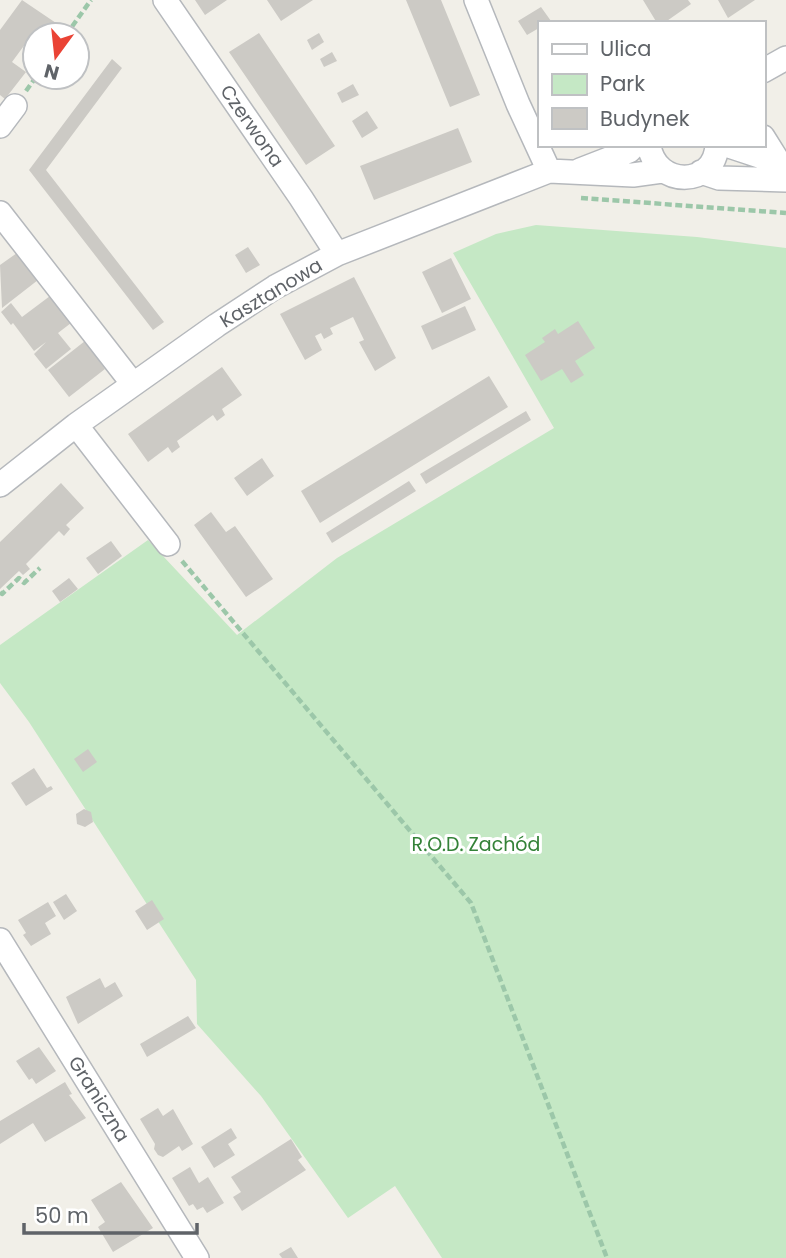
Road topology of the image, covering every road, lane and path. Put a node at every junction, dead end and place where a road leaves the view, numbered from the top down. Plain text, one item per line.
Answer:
1 (91, 0) edge
2 (165, 0) edge
3 (476, 0) edge
4 (76, 21) edge
5 (786, 58) edge
6 (765, 70) edge
7 (15, 106) dead end
8 (0, 126) edge
9 (765, 140) edge
10 (633, 147) edge
11 (650, 147) edge
12 (716, 147) edge
13 (730, 147) edge
14 (783, 169) edge
15 (549, 171) junction
16 (578, 171) junction
17 (662, 171) junction
18 (701, 172) junction
19 (579, 198) dead end
20 (0, 213) edge
21 (786, 213) edge
22 (337, 254) junction
23 (133, 384) junction
24 (76, 425) junction
25 (0, 485) edge
26 (168, 544) joint
27 (40, 568) dead end
28 (0, 592) edge
29 (0, 940) edge
30 (197, 1258) edge
31 (607, 1258) edge

1 - 4 path
2 - 22 street, Czerwona
3 - 15 street
5 - 6 street
7 - 8 street
9 - 14 street
10 - 16 street, Kasztanowa
11 - 17 street
12 - 18 street
13 - 14 street
14 - 18 street, Kasztanowa
15 - 16 street, Kasztanowa
15 - 22 street, Kasztanowa
16 - 17 street, Kasztanowa
17 - 18 street, Kasztanowa
19 - 21 path
20 - 23 street
22 - 23 street, Kasztanowa
23 - 24 street, Kasztanowa
24 - 25 street, Kasztanowa
24 - 26 street
26 - 31 path
27 - 28 path
29 - 30 street, Graniczna

